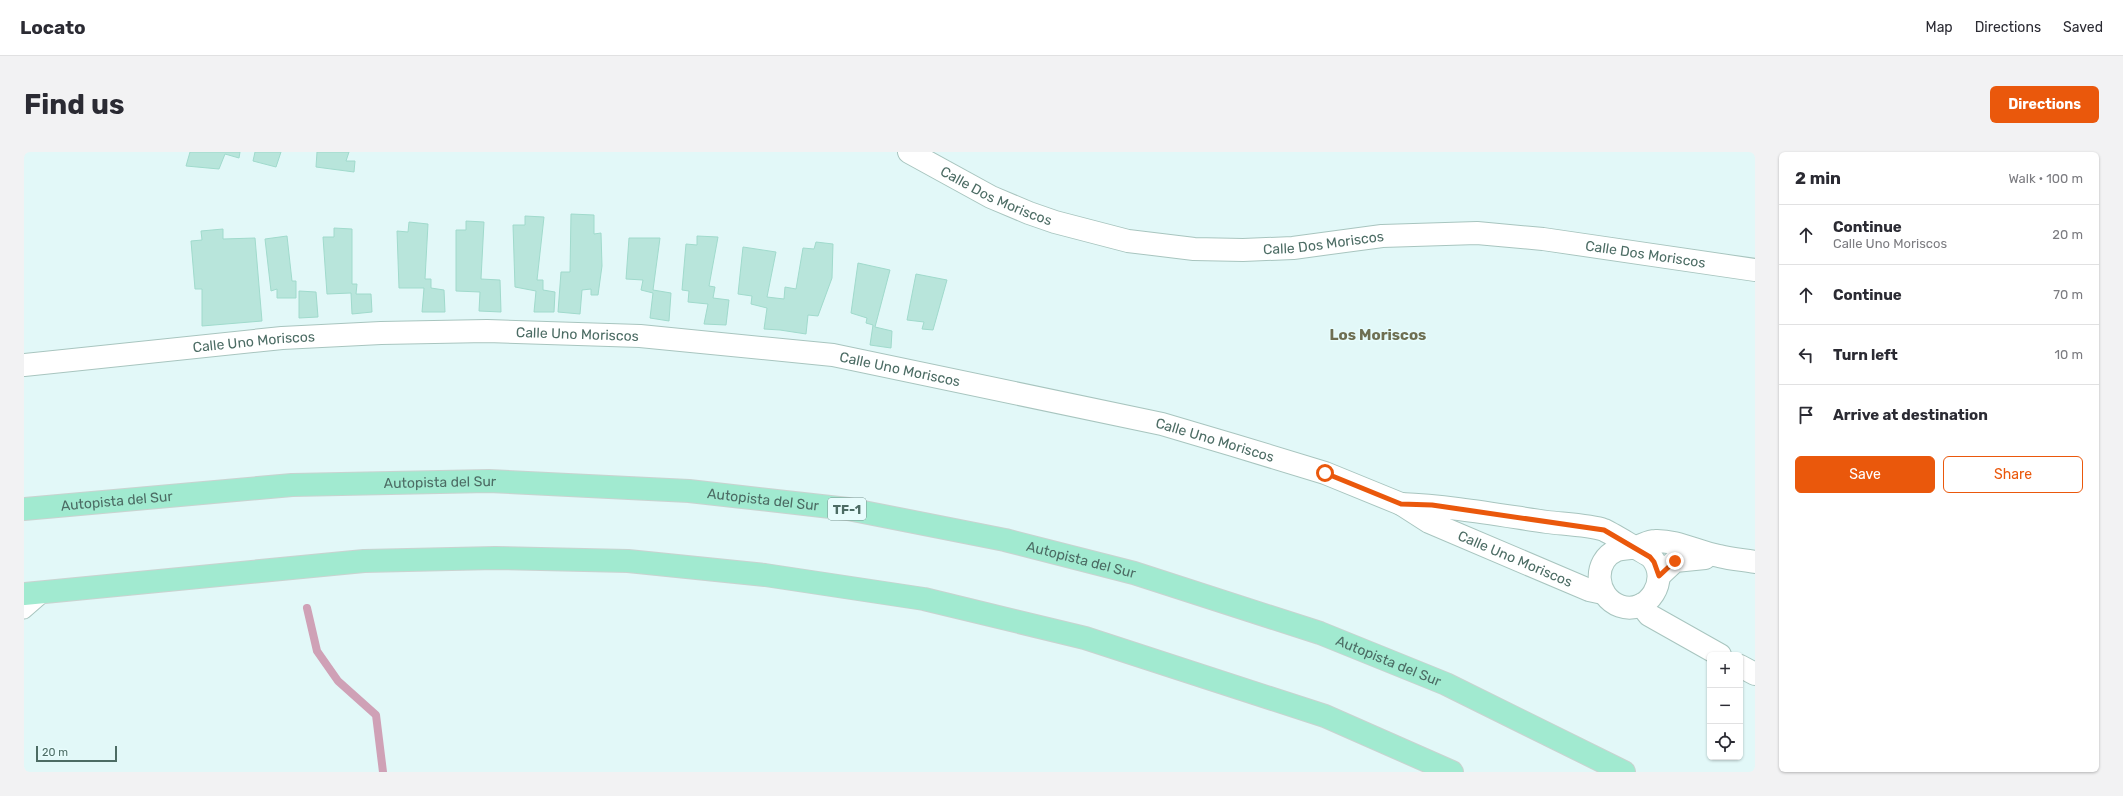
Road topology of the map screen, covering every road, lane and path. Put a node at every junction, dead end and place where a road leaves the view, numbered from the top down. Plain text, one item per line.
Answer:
1 (909, 152) edge
2 (1755, 270) edge
3 (24, 365) edge
4 (1401, 504) junction
5 (24, 509) edge
6 (1633, 548) junction
7 (1719, 556) junction
8 (1755, 562) edge
9 (1659, 576) junction
10 (47, 591) junction
11 (1603, 593) junction
12 (24, 594) edge
13 (1641, 605) junction
14 (24, 611) edge
15 (1715, 652) edge
16 (1743, 668) edge
17 (1755, 674) edge
18 (1452, 772) edge
19 (1624, 772) edge

1 - 2 street, Calle Dos Moriscos
3 - 4 street, Calle Uno Moriscos
4 - 6 street
4 - 11 street, Calle Uno Moriscos
5 - 19 highway, Autopista del Sur / TF-1
6 - 7 street
6 - 9 street
6 - 11 street
7 - 8 street
7 - 9 street
9 - 13 street
10 - 12 highway
10 - 14 lane
10 - 18 highway
11 - 13 street, Calle Uno Moriscos
13 - 15 street
16 - 17 street

